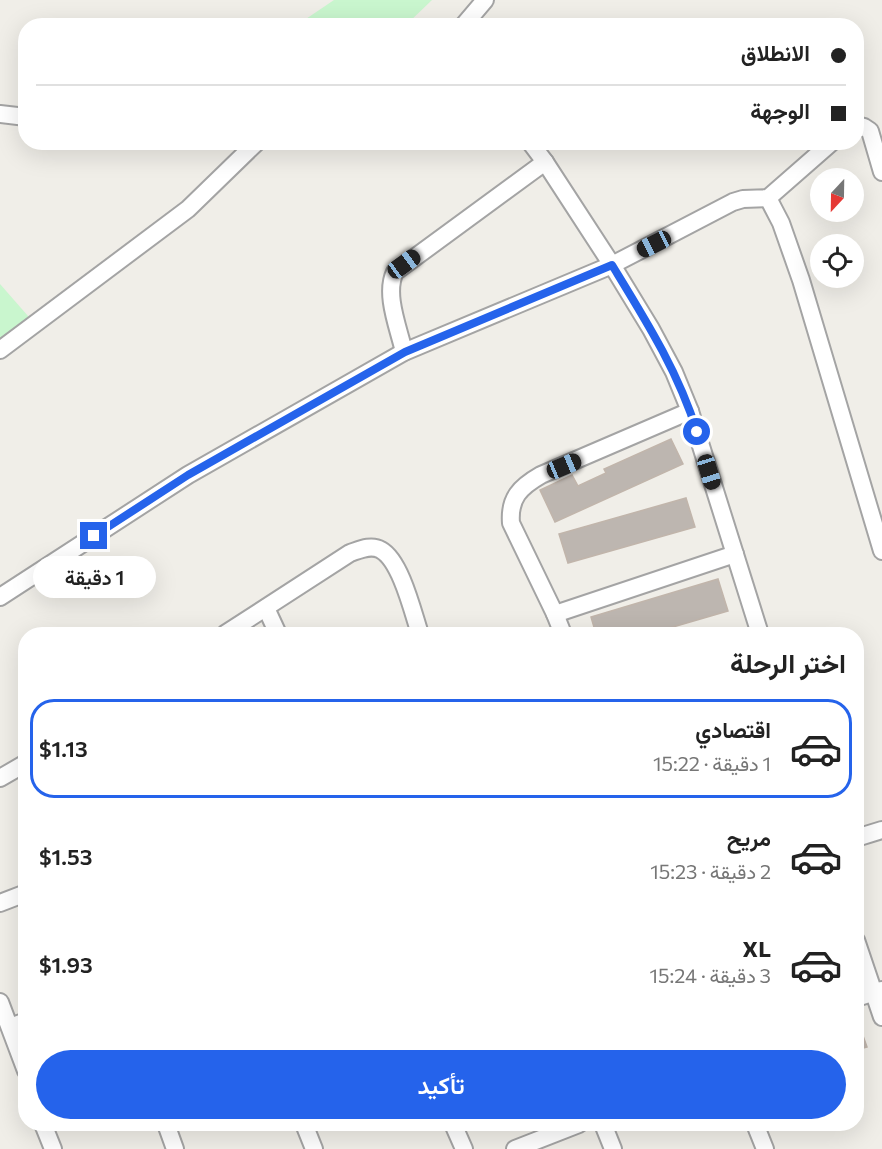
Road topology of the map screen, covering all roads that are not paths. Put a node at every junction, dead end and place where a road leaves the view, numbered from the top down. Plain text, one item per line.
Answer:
1 (485, 0) edge
2 (470, 18) edge
3 (0, 114) edge
4 (18, 116) edge
5 (864, 127) edge
6 (249, 150) edge
7 (536, 150) edge
8 (823, 150) edge
9 (545, 162) junction
10 (882, 172) edge
11 (768, 198) junction
12 (612, 265) junction
13 (0, 350) edge
14 (405, 352) junction
15 (690, 411) junction
16 (882, 551) edge
17 (735, 554) junction
18 (0, 597) edge
19 (266, 608) junction
20 (555, 614) junction
21 (236, 627) edge
22 (275, 627) edge
23 (417, 627) edge
24 (560, 627) edge
25 (758, 627) edge
26 (18, 768) edge
27 (0, 778) edge
28 (882, 830) edge
29 (864, 836) edge
30 (18, 896) edge
31 (0, 903) edge
32 (864, 959) edge
33 (878, 991) edge
34 (0, 1002) edge
35 (882, 1017) edge
36 (18, 1024) edge
37 (46, 1131) edge
38 (169, 1131) edge
39 (307, 1131) edge
40 (456, 1131) edge
41 (561, 1131) edge
42 (606, 1131) edge
43 (758, 1131) edge
44 (52, 1149) edge
45 (176, 1149) edge
46 (314, 1149) edge
47 (464, 1149) edge
48 (515, 1149) edge
49 (613, 1149) edge
50 (765, 1149) edge

1 - 2 street
3 - 4 street
5 - 10 street
6 - 13 street
7 - 9 street
8 - 11 street
9 - 12 street
9 - 14 street
11 - 12 street
11 - 16 street
12 - 14 street
12 - 15 street
14 - 18 street
15 - 17 street
15 - 20 street
17 - 20 street
17 - 25 street
19 - 21 street
19 - 22 street
19 - 23 street
20 - 24 street
26 - 27 street
28 - 29 street
30 - 31 street
32 - 33 street
33 - 35 street
34 - 36 street
37 - 44 street
38 - 45 street
39 - 46 street
40 - 47 street
41 - 48 street
42 - 49 street
43 - 50 street

